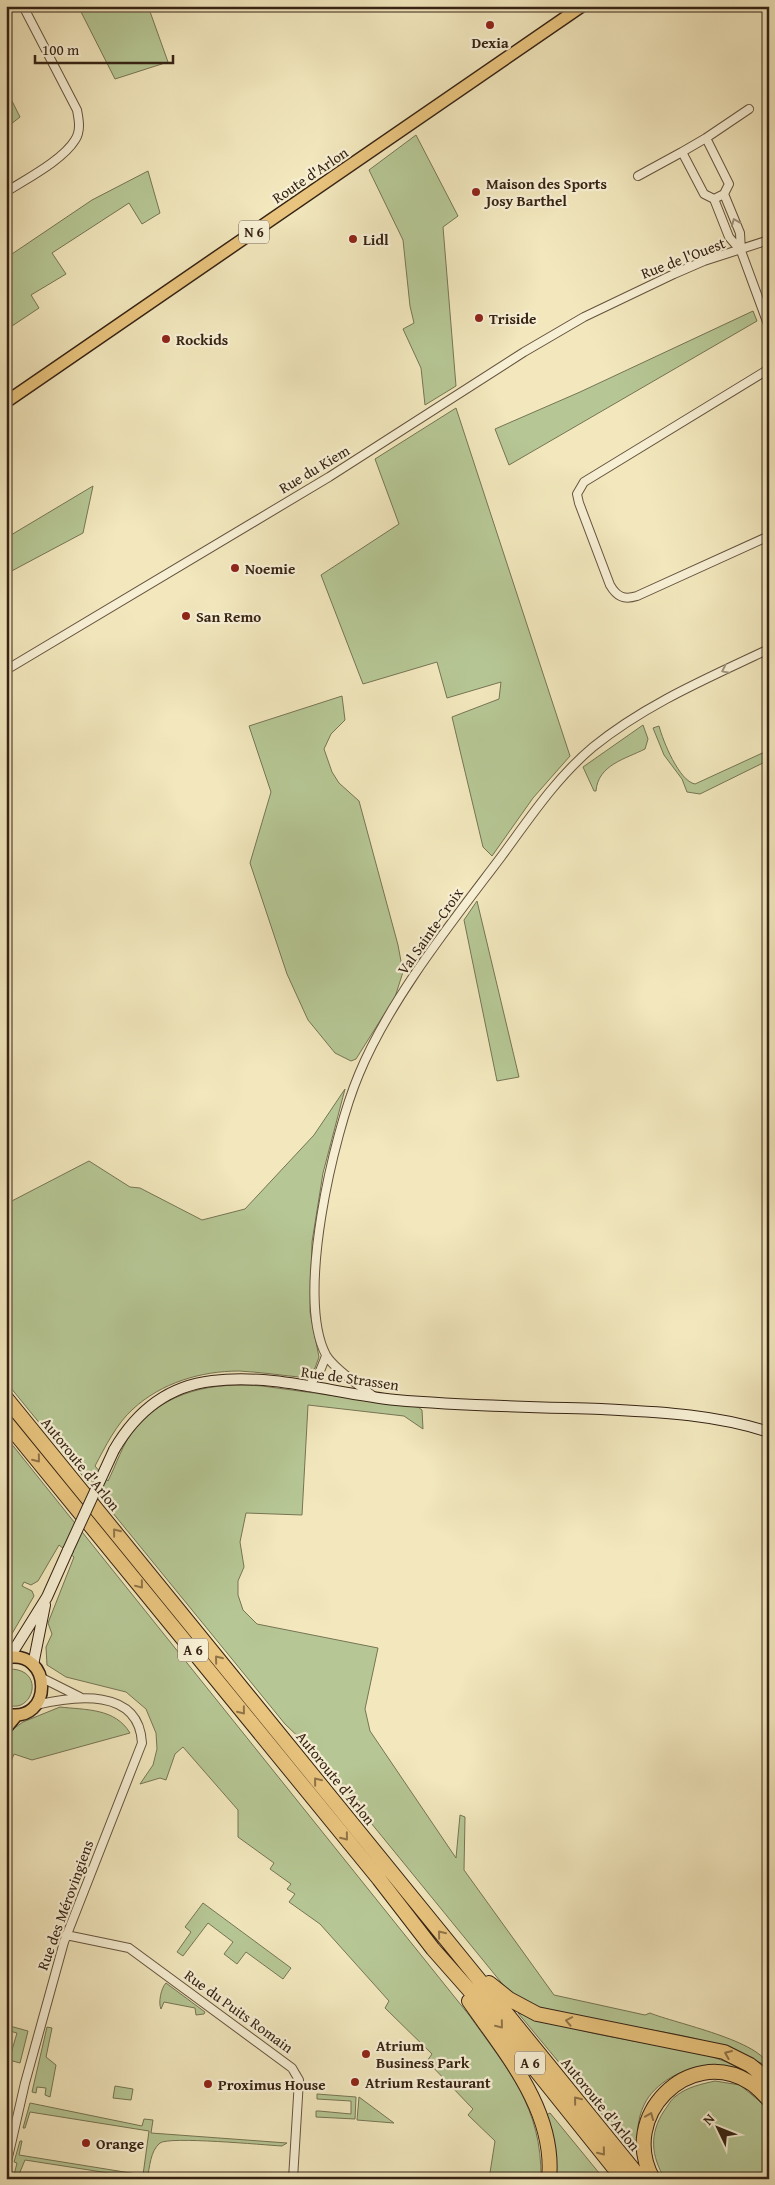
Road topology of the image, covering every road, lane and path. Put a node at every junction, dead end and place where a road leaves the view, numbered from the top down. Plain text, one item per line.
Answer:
1 (23, 6) edge
2 (582, 6) edge
3 (749, 109) dead end
4 (706, 138) junction
5 (682, 152) junction
6 (638, 176) dead end
7 (6, 192) edge
8 (724, 194) junction
9 (714, 199) junction
10 (769, 240) edge
11 (741, 251) junction
12 (635, 291) joint
13 (769, 327) edge
14 (769, 369) edge
15 (6, 402) edge
16 (769, 536) edge
17 (769, 649) edge
18 (6, 670) edge
19 (326, 1356) junction
20 (308, 1387) junction
21 (375, 1397) junction
22 (6, 1398) edge
23 (6, 1422) edge
24 (769, 1432) edge
25 (47, 1597) junction
26 (8, 1658) edge
27 (33, 1665) junction
28 (42, 1678) junction
29 (80, 1697) junction
30 (36, 1705) junction
31 (11, 1715) edge
32 (6, 1728) edge
33 (66, 1935) junction
34 (433, 1949) junction
35 (472, 1972) junction
36 (769, 2080) edge
37 (769, 2100) edge
38 (6, 2166) edge
39 (293, 2179) edge
40 (549, 2179) edge
41 (623, 2179) edge
42 (641, 2179) edge
43 (653, 2179) edge

1 - 7 street
2 - 15 main road, Route d'Arlon / N 6
3 - 4 street
4 - 5 street
4 - 8 street, Rue de l'Ouest
5 - 6 street
5 - 9 street, Rue de l'Ouest
8 - 9 street
11 -> 8 street, Rue de l'Ouest
9 - 11 street, Rue de l'Ouest
10 - 11 street, Rue de l'Ouest
11 - 12 street, Rue de l'Ouest
11 - 13 street
12 - 18 street, Rue du Kiem
14 - 16 street
17 -> 19 street, Val Sainte-Croix
19 - 20 street
19 - 21 street
20 - 21 main road, Rue de Strassen
20 - 25 main road, Rue de Strassen, bridge
21 - 24 main road, Rue de Strassen
35 -> 22 highway, Autoroute d'Arlon / A 6
23 -> 34 highway, Autoroute d'Arlon / A 6
25 - 26 main road, Rue de Strassen
25 - 27 main road, Rue de Strassen
26 - 27 main road
27 - 28 main road
28 - 29 street, Rue des Mérovingiens
28 - 30 main road
29 - 30 street, Rue des Mérovingiens
29 - 33 street, Rue des Mérovingiens
30 - 31 main road
31 - 32 main road
33 - 38 street, Rue des Mérovingiens
33 - 39 street, Rue du Puits Romain
34 - 40 highway, A 6
34 -> 41 highway, Autoroute d'Arlon / A 6
36 -> 35 highway, A 6
42 -> 35 highway, Autoroute d'Arlon / A 6
43 -> 37 highway

